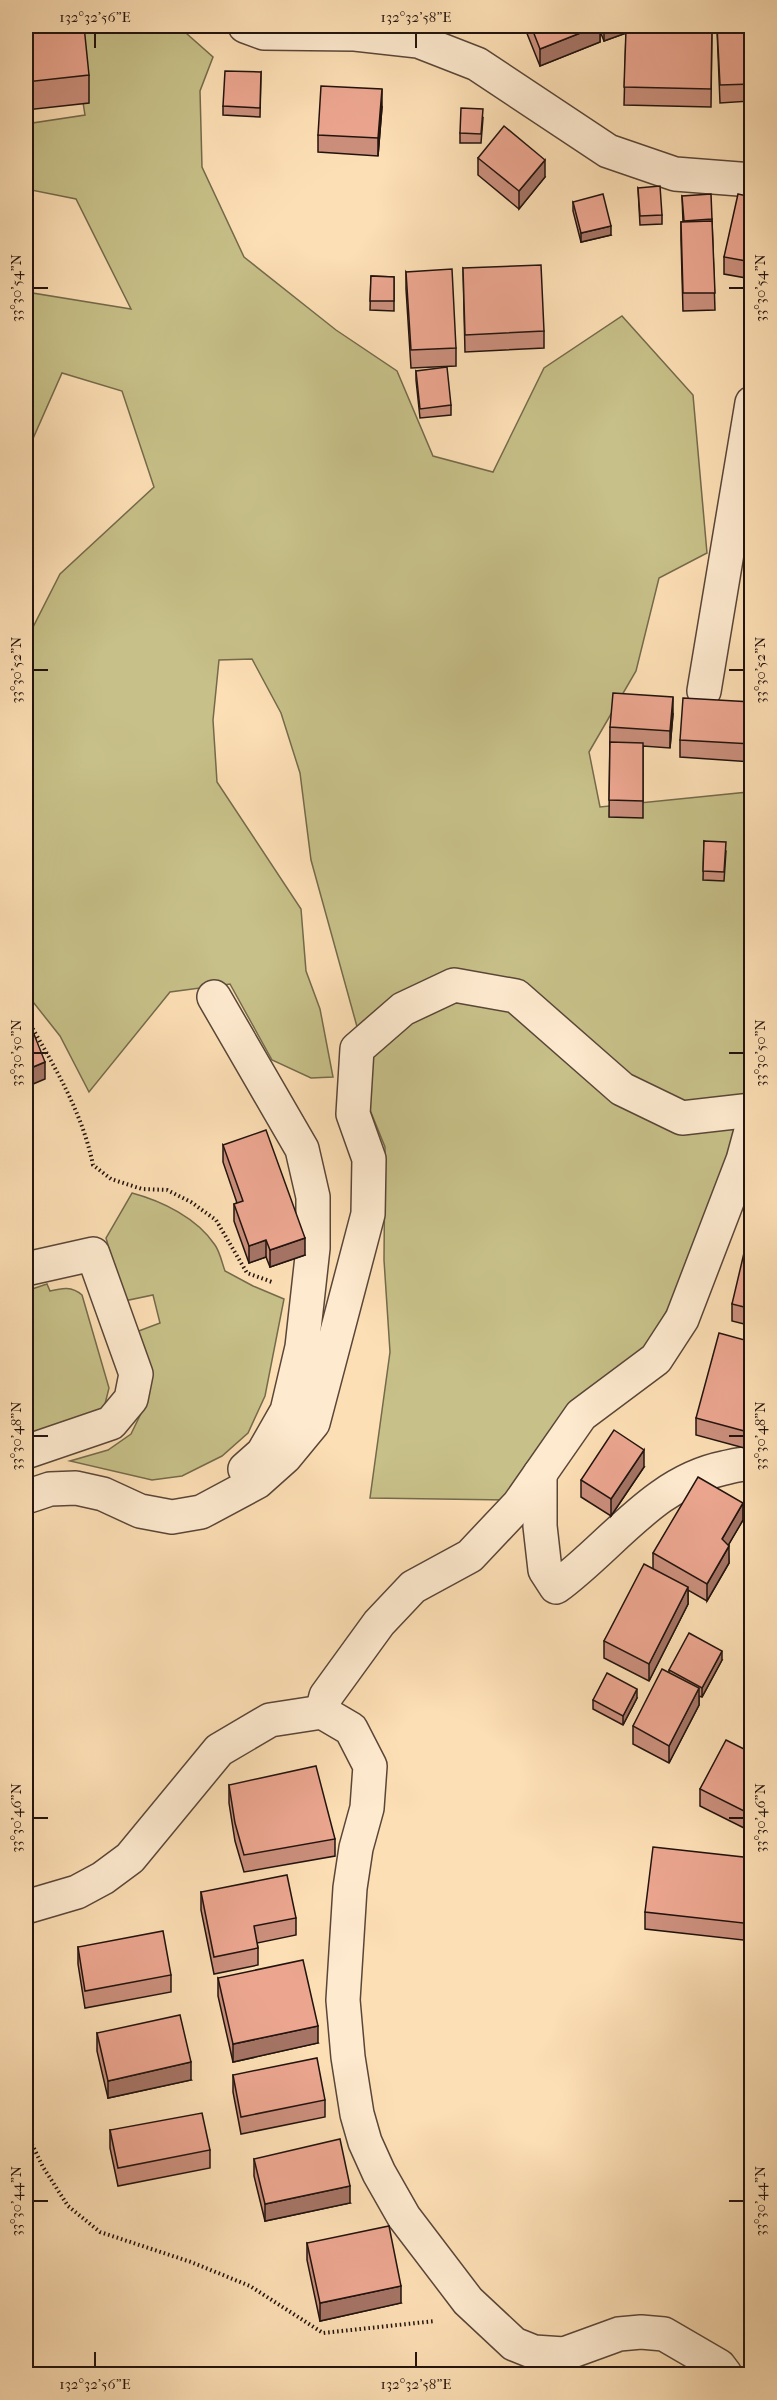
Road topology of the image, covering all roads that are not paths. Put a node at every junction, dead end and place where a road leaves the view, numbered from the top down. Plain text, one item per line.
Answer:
1 (245, 26) edge
2 (752, 180) edge
3 (752, 403) edge
4 (704, 691) dead end
5 (214, 997) dead end
6 (752, 1110) edge
7 (752, 1127) edge
8 (26, 1269) edge
9 (26, 1452) edge
10 (752, 1464) edge
11 (540, 1474) junction
12 (26, 1497) edge
13 (201, 1512) junction
14 (322, 1712) junction
15 (26, 1907) edge
16 (725, 2374) edge

1 - 2 street
3 - 4 street
5 - 13 street
6 - 13 street
7 - 11 street
8 - 9 street
10 - 11 street
11 - 14 street
12 - 13 street
14 - 15 street
14 - 16 street

